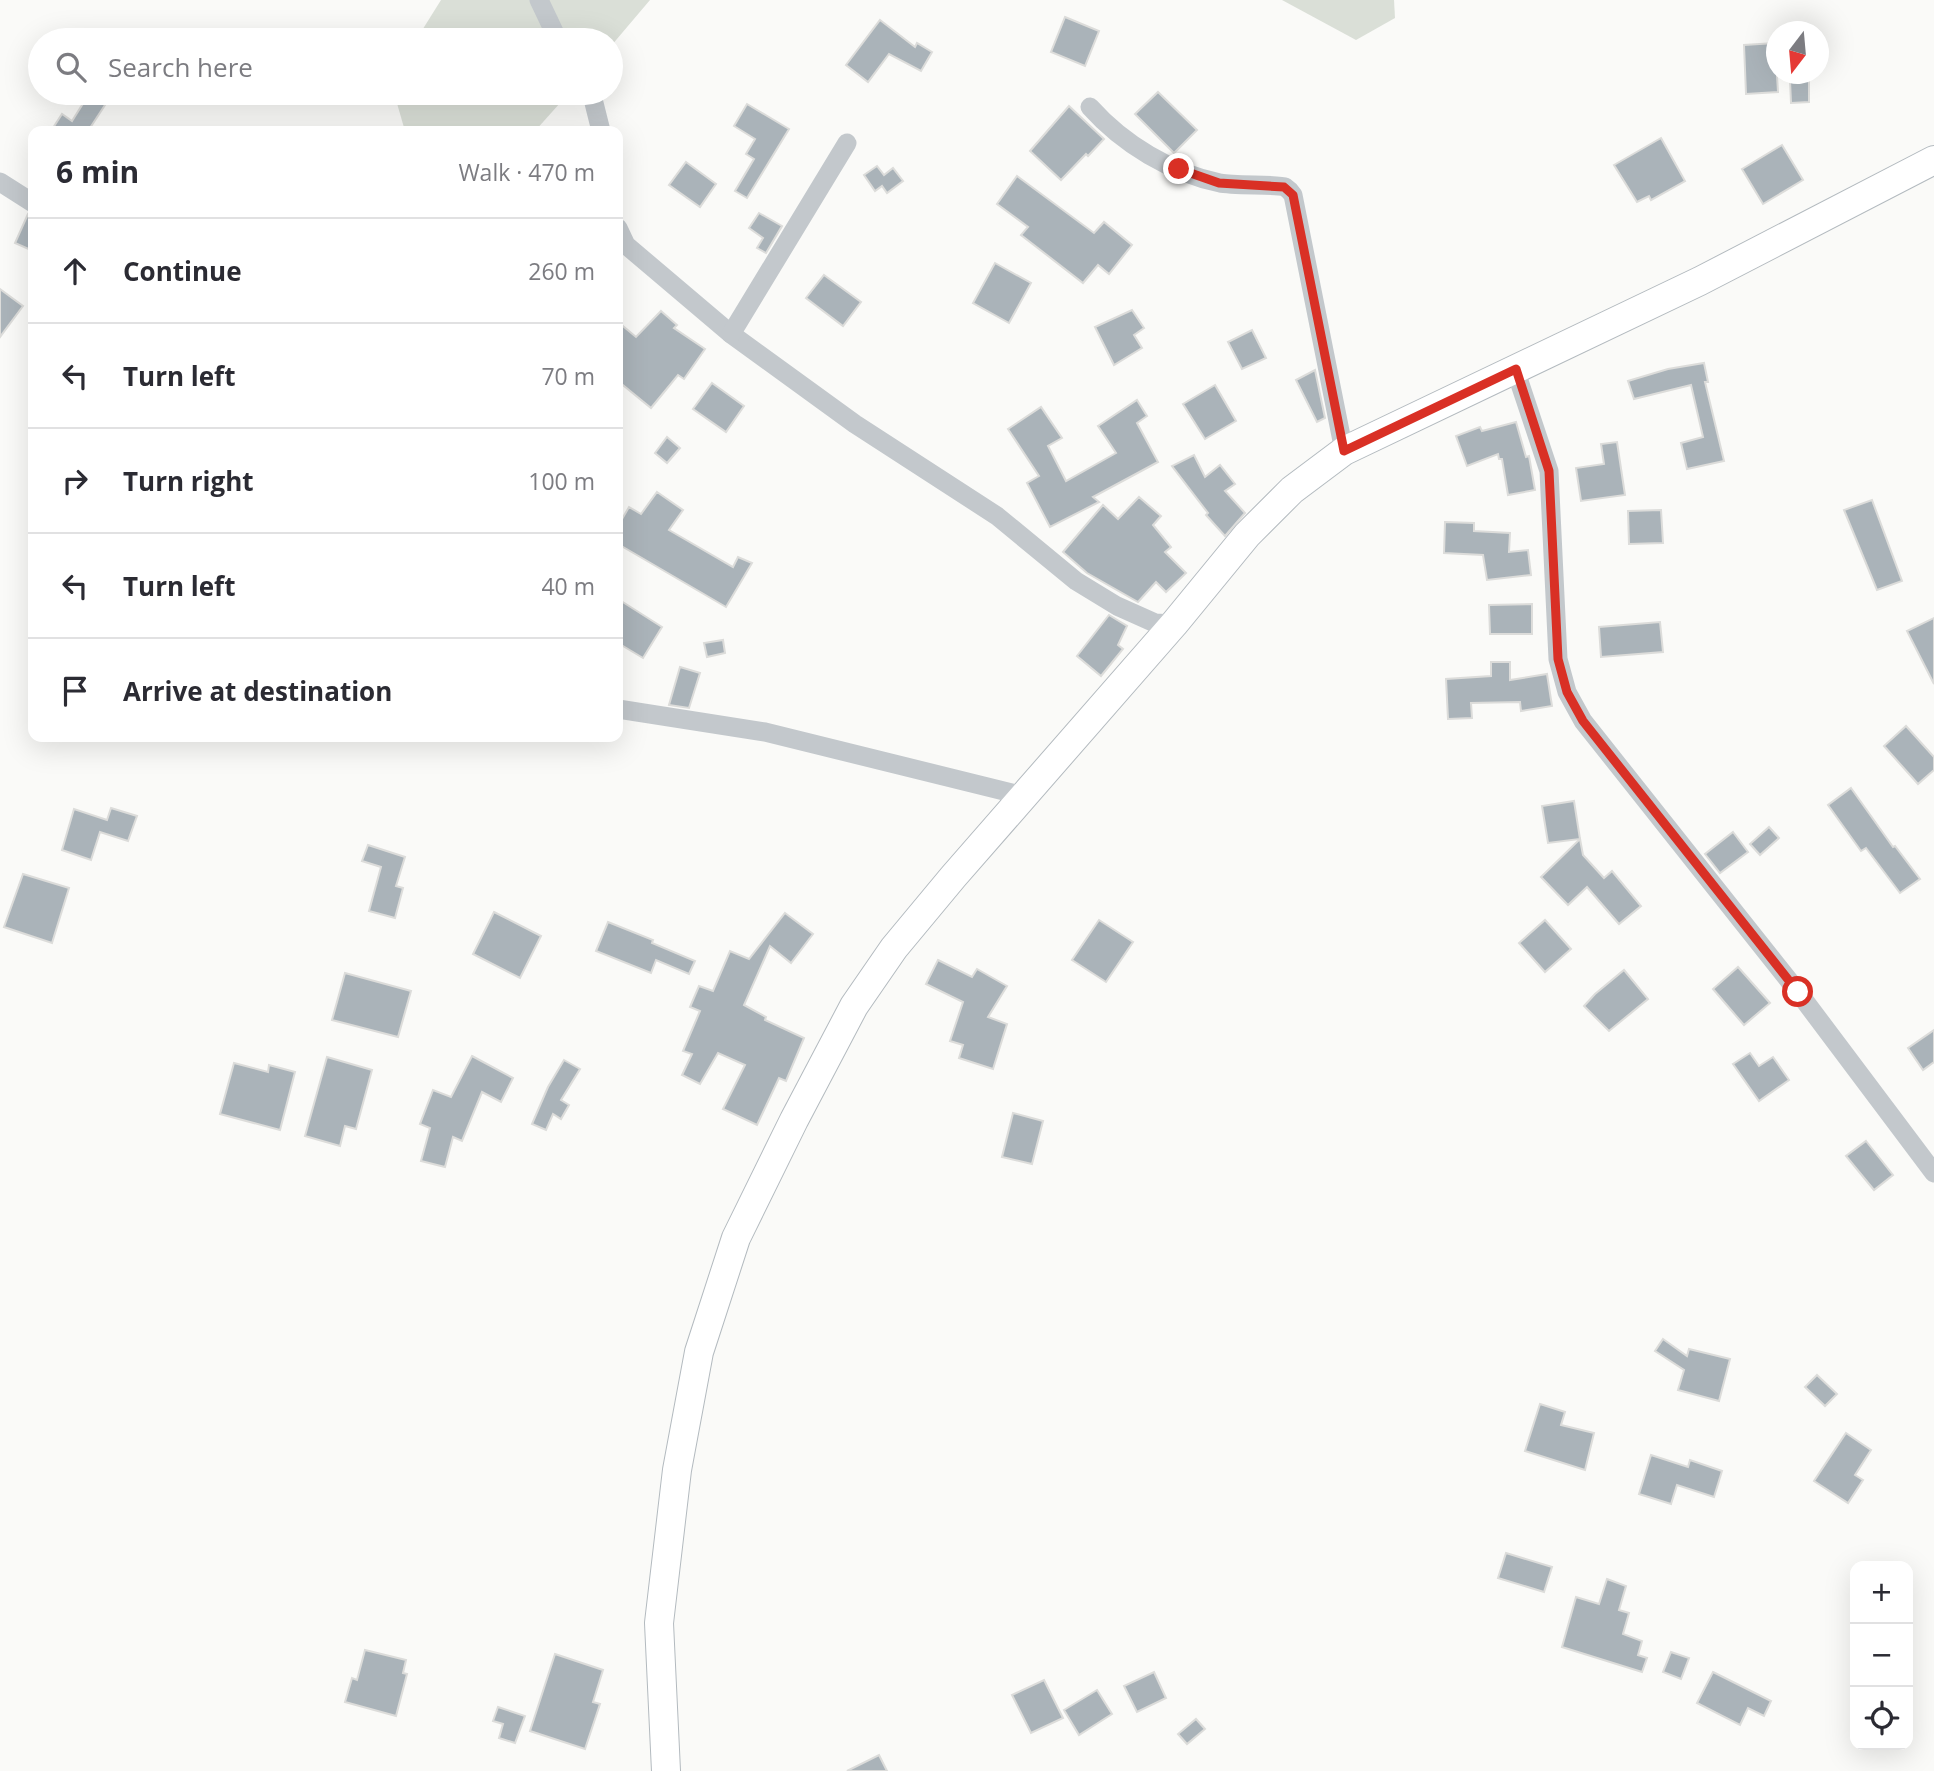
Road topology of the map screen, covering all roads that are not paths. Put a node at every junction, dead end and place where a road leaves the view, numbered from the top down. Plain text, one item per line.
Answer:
1 (539, 0) edge
2 (552, 28) edge
3 (594, 105) edge
4 (1090, 107) dead end
5 (600, 126) edge
6 (847, 143) dead end
7 (1934, 160) edge
8 (0, 182) edge
9 (28, 200) edge
10 (623, 239) edge
11 (731, 334) junction
12 (1516, 369) junction
13 (1344, 451) junction
14 (1174, 624) junction
15 (623, 710) edge
16 (1024, 796) junction
17 (1934, 1173) edge
18 (666, 1771) edge

1 - 2 street
3 - 5 street
4 - 13 street
6 - 11 street
7 - 12 street
8 - 9 street
10 - 11 street
11 - 14 street
12 - 13 street
12 - 17 street
13 - 14 street
14 - 16 street
15 - 16 street
16 - 18 street

